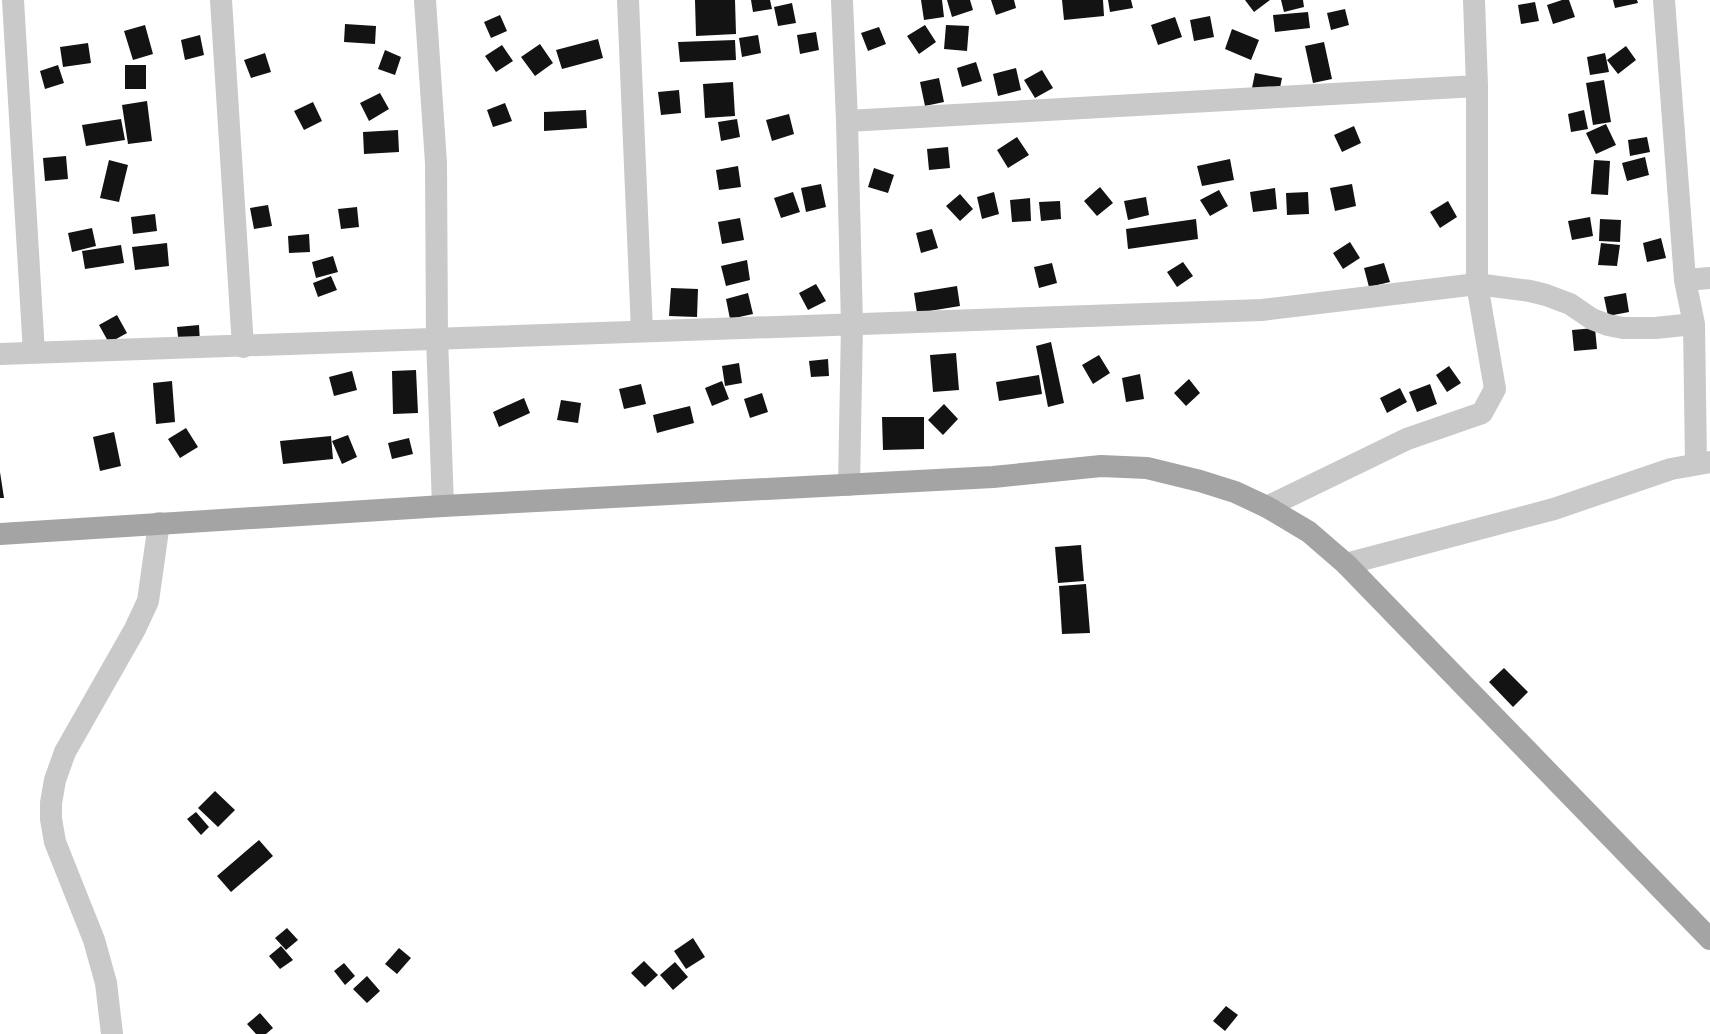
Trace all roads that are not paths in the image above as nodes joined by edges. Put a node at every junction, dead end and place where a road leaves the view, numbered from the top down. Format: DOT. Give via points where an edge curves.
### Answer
graph roads {
  1 [pos="13,0"];
  2 [pos="221,0"];
  3 [pos="425,0"];
  4 [pos="628,0"];
  5 [pos="842,0"];
  6 [pos="1474,0"];
  7 [pos="1664,0"];
  8 [pos="1477,86"];
  9 [pos="847,122"];
  10 [pos="1710,278"];
  11 [pos="1685,280"];
  12 [pos="1477,284"];
  13 [pos="1694,324"];
  14 [pos="852,325"];
  15 [pos="642,331"];
  16 [pos="437,338"];
  17 [pos="243,346"];
  18 [pos="34,353"];
  19 [pos="0,354"];
  20 [pos="1703,463"];
  21 [pos="849,485"];
  22 [pos="443,506"];
  23 [pos="1267,507"];
  24 [pos="159,523"];
  25 [pos="0,534"];
  26 [pos="1346,564"];
  27 [pos="1710,939"];
  28 [pos="112,1034"];
  1 -- 18 [label="street"];
  2 -- 17 [label="street"];
  3 -- 16 [label="street" via="436,163"];
  4 -- 15 [label="street"];
  5 -- 9 [label="street"];
  6 -- 8 [label="street"];
  7 -- 11 [label="street"];
  8 -- 9 [label="street"];
  8 -- 12 [label="street"];
  9 -- 14 [label="street"];
  10 -- 11 [label="street"];
  11 -- 13 [label="street"];
  12 -- 13 [label="street" via="1546,295 1570,304 1592,319 1623,328"];
  12 -- 14 [label="street" via="1262,310"];
  12 -- 23 [label="street" via="1495,389 1482,413 1407,439"];
  13 -- 20 [label="street"];
  14 -- 15 [label="street"];
  14 -- 21 [label="street"];
  15 -- 16 [label="street"];
  16 -- 17 [label="street"];
  16 -- 22 [label="street"];
  17 -- 18 [label="street"];
  18 -- 19 [label="street"];
  20 -- 26 [label="street" via="1671,470 1554,509"];
  21 -- 22 [label="main road"];
  21 -- 23 [label="main road" via="993,477 1100,466 1147,468 1235,492"];
  22 -- 24 [label="main road"];
  23 -- 26 [label="main road" via="1309,532"];
  24 -- 25 [label="main road"];
  24 -- 28 [label="street" via="148,600 135,629 65,752 55,780 51,803 55,842 94,940 106,983"];
  26 -- 27 [label="main road"];
}
